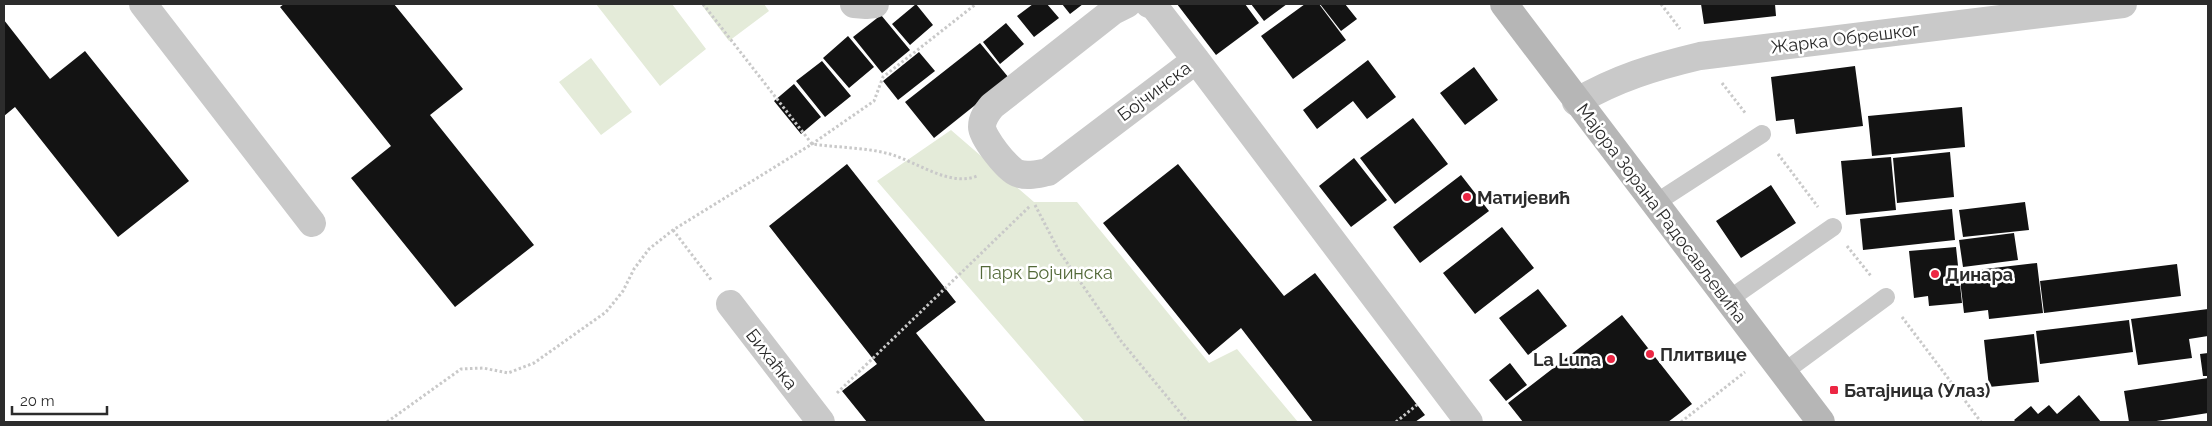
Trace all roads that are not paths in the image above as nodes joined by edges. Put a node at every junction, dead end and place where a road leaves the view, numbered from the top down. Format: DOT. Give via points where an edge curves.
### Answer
graph roads {
  1 [pos="143,4"];
  2 [pos="854,4"];
  3 [pos="875,4"];
  4 [pos="1127,4"];
  5 [pos="1504,4"];
  6 [pos="2122,4"];
  7 [pos="1152,5"];
  8 [pos="1196,60"];
  9 [pos="1576,102"];
  10 [pos="1762,134"];
  11 [pos="1654,204"];
  12 [pos="312,223"];
  13 [pos="1833,227"];
  14 [pos="1886,297"];
  15 [pos="1728,300"];
  16 [pos="730,304"];
  17 [pos="1777,363"];
  18 [pos="813,419"];
  19 [pos="1469,422"];
  20 [pos="1821,422"];
  1 -- 12 [label="street"];
  2 -- 3 [label="street"];
  4 -- 8 [label="street, Бојчинска" via="1113,11 992,106 984,117 982,128 1005,164 1026,175 1048,172"];
  5 -- 9 [label="main road, Мајора Зорана Радосављевића"];
  6 -- 9 [label="street, Жарка Обрешког" via="1700,56 1641,70"];
  7 -- 8 [label="street"];
  8 -- 19 [label="street, Бојчинска"];
  9 -- 11 [label="main road, Мајора Зорана Радосављевића"];
  10 -- 11 [label="lane"];
  11 -- 15 [label="main road, Мајора Зорана Радосављевића"];
  13 -- 15 [label="lane"];
  14 -- 17 [label="lane"];
  15 -- 17 [label="main road, Мајора Зорана Радосављевића"];
  16 -- 18 [label="street, Бихаћка"];
  17 -- 20 [label="main road, Мајора Зорана Радосављевића"];
}
